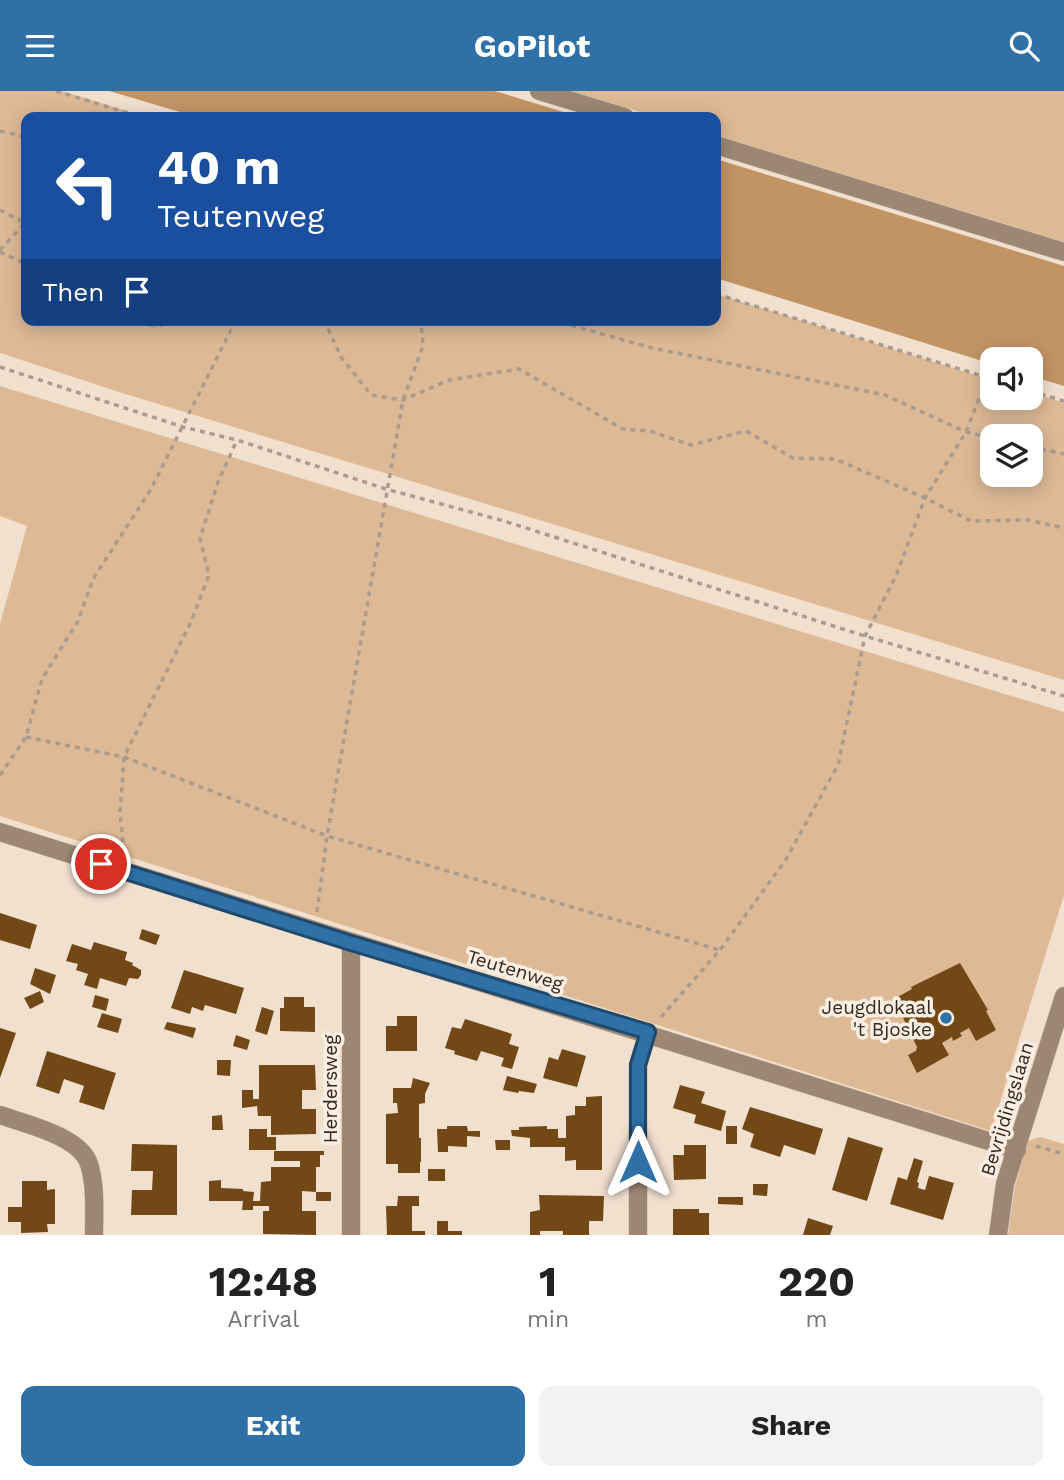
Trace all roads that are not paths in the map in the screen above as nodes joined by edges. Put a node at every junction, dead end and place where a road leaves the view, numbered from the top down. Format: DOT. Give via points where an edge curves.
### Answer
graph roads {
  1 [pos="540,91"];
  2 [pos="609,112"];
  3 [pos="721,147"];
  4 [pos="1064,252"];
  5 [pos="0,832"];
  6 [pos="351,943"];
  7 [pos="1064,996"];
  8 [pos="648,1032"];
  9 [pos="0,1115"];
  10 [pos="1018,1146"];
  11 [pos="94,1235"];
  12 [pos="351,1235"];
  13 [pos="638,1235"];
  14 [pos="998,1235"];
  1 -- 2 [label="street"];
  3 -- 4 [label="street"];
  5 -- 6 [label="street, Teutenweg"];
  6 -- 8 [label="street, Teutenweg"];
  6 -- 12 [label="street, Herdersweg"];
  7 -- 10 [label="street, Bevrijdingslaan"];
  8 -- 10 [label="street, Teutenweg"];
  8 -- 13 [label="street" via="638,1065"];
  9 -- 11 [label="street" via="57,1135 83,1152 91,1175"];
  10 -- 14 [label="street, Bevrijdingslaan" via="1005,1184"];
}
